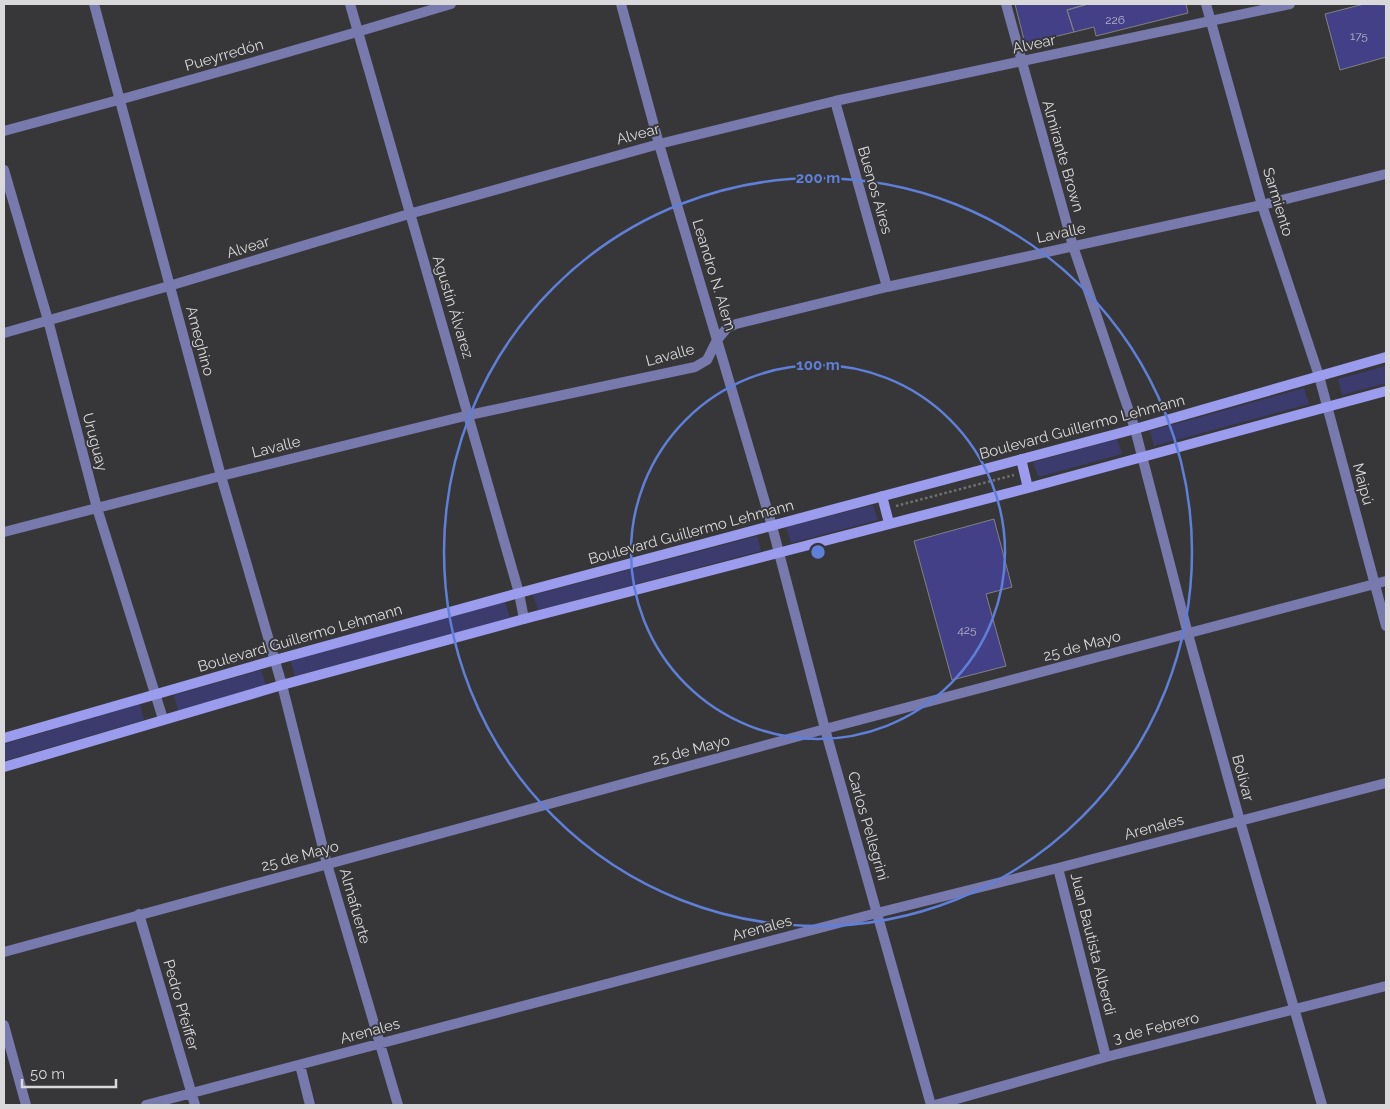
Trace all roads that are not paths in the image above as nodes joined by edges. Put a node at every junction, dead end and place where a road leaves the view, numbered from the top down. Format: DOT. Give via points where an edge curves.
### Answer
graph roads {
  1 [pos="94,4"];
  2 [pos="350,4"];
  3 [pos="451,4"];
  4 [pos="621,4"];
  5 [pos="1006,4"];
  6 [pos="1206,4"];
  7 [pos="1290,4"];
  8 [pos="1211,22"];
  9 [pos="358,32"];
  10 [pos="1022,62"];
  11 [pos="120,100"];
  12 [pos="835,101"];
  13 [pos="4,131"];
  14 [pos="659,144"];
  15 [pos="4,170"];
  16 [pos="1386,174"];
  17 [pos="1262,205"];
  18 [pos="410,214"];
  19 [pos="1073,246"];
  20 [pos="169,286"];
  21 [pos="887,287"];
  22 [pos="48,320"];
  23 [pos="4,333"];
  24 [pos="717,340"];
  25 [pos="1386,357"];
  26 [pos="1319,376"];
  27 [pos="1386,391"];
  28 [pos="1327,407"];
  29 [pos="469,415"];
  30 [pos="1135,429"];
  31 [pos="1143,457"];
  32 [pos="1021,459"];
  33 [pos="221,476"];
  34 [pos="1028,488"];
  35 [pos="882,496"];
  36 [pos="97,508"];
  37 [pos="889,524"];
  38 [pos="772,526"];
  39 [pos="4,532"];
  40 [pos="780,554"];
  41 [pos="1386,581"];
  42 [pos="1374,585"];
  43 [pos="519,593"];
  44 [pos="524,619"];
  45 [pos="1386,626"];
  46 [pos="1188,634"];
  47 [pos="275,660"];
  48 [pos="282,685"];
  49 [pos="154,695"];
  50 [pos="163,720"];
  51 [pos="825,729"];
  52 [pos="4,738"];
  53 [pos="4,768"];
  54 [pos="1386,783"];
  55 [pos="1240,821"];
  56 [pos="327,864"];
  57 [pos="1058,868"];
  58 [pos="877,913"];
  59 [pos="139,914"];
  60 [pos="4,952"];
  61 [pos="1386,986"];
  62 [pos="1294,1009"];
  63 [pos="4,1025"];
  64 [pos="380,1044"];
  65 [pos="1106,1056"];
  66 [pos="300,1065"];
  67 [pos="191,1093"];
  68 [pos="26,1105"];
  69 [pos="146,1105"];
  70 [pos="194,1105"];
  71 [pos="310,1105"];
  72 [pos="398,1105"];
  73 [pos="932,1105"];
  74 [pos="935,1105"];
  75 [pos="1322,1105"];
  1 -- 11 [label="street, Ameghino"];
  2 -- 9 [label="street, Agustín Álvarez"];
  3 -- 9 [label="street, Pueyrredón"];
  4 -- 14 [label="street, Leandro N. Alem"];
  5 -- 10 [label="street, Almirante Brown"];
  6 -- 8 [label="street, Sarmiento"];
  7 -- 8 [label="street, Alvear"];
  8 -- 10 [label="street, Alvear"];
  8 -- 17 [label="street, Sarmiento"];
  9 -- 11 [label="street, Pueyrredón"];
  9 -- 18 [label="street, Agustín Álvarez"];
  10 -- 12 [label="street, Alvear"];
  10 -- 19 [label="street, Almirante Brown"];
  11 -- 13 [label="street, Pueyrredón"];
  11 -- 20 [label="street, Ameghino"];
  12 -- 14 [label="street, Alvear"];
  12 -- 21 [label="street, Buenos Aires"];
  14 -- 18 [label="street, Alvear"];
  14 -- 24 [label="street, Leandro N. Alem"];
  15 -- 22 [label="street, Uruguay"];
  16 -- 17 [label="street, Lavalle"];
  17 -- 19 [label="street, Lavalle"];
  17 -- 26 [label="street, Sarmiento"];
  18 -- 20 [label="street, Alvear"];
  18 -- 29 [label="street, Agustín Álvarez"];
  19 -- 21 [label="street, Lavalle"];
  19 -- 30 [label="street, Almirante Brown"];
  20 -- 22 [label="street, Alvear"];
  20 -- 33 [label="street, Ameghino"];
  21 -- 24 [label="street, Lavalle" via="736,324 726,328"];
  22 -- 23 [label="street, Alvear"];
  22 -- 36 [label="street, Uruguay"];
  24 -- 29 [label="street, Lavalle" via="707,360 695,367"];
  24 -- 38 [label="street, Leandro N. Alem"];
  25 -- 26 [label="main road, Boulevard Guillermo Lehmann"];
  26 -- 28 [label="street, Sarmiento"];
  26 -- 30 [label="main road, Boulevard Guillermo Lehmann"];
  27 -- 28 [label="main road"];
  28 -- 31 [label="main road"];
  28 -- 42 [label="street, Maipú"];
  29 -- 33 [label="street, Lavalle"];
  29 -- 43 [label="street, Agustín Álvarez"];
  30 -- 31 [label="street, Almirante Brown"];
  30 -- 32 [label="main road, Boulevard Guillermo Lehmann"];
  31 -- 34 [label="main road"];
  31 -- 46 [label="street, Bolívar"];
  32 -- 34 [label="main road"];
  32 -- 35 [label="main road, Boulevard Guillermo Lehmann"];
  33 -- 36 [label="street, Lavalle"];
  33 -- 47 [label="street, Ameghino"];
  34 -- 37 [label="main road"];
  35 -- 37 [label="main road"];
  35 -- 38 [label="main road, Boulevard Guillermo Lehmann"];
  36 -- 39 [label="street, Lavalle"];
  36 -- 49 [label="street, Uruguay"];
  37 -- 40 [label="main road"];
  38 -- 40 [label="street, Leandro N. Alem"];
  38 -- 43 [label="main road, Boulevard Guillermo Lehmann"];
  40 -- 44 [label="main road"];
  40 -- 51 [label="street, Carlos Pellegrini"];
  41 -- 42 [label="street, 25 de Mayo"];
  42 -- 45 [label="street, Maipú"];
  42 -- 46 [label="street, 25 de Mayo"];
  43 -- 44 [label="street, Agustín Álvarez"];
  43 -- 47 [label="main road, Boulevard Guillermo Lehmann"];
  44 -- 48 [label="main road"];
  46 -- 51 [label="street, 25 de Mayo"];
  46 -- 55 [label="street, Bolívar"];
  47 -- 48 [label="street, Ameghino"];
  47 -- 49 [label="main road, Boulevard Guillermo Lehmann"];
  48 -- 50 [label="main road"];
  48 -- 56 [label="street, Almafuerte"];
  49 -- 50 [label="street, Uruguay"];
  49 -- 52 [label="main road, Boulevard Guillermo Lehmann"];
  50 -- 53 [label="main road"];
  51 -- 56 [label="street, 25 de Mayo"];
  51 -- 58 [label="street, Carlos Pellegrini"];
  54 -- 55 [label="street, Arenales"];
  55 -- 57 [label="street, Arenales"];
  55 -- 62 [label="street, Bolívar"];
  56 -- 59 [label="street, 25 de Mayo"];
  56 -- 64 [label="street, Almafuerte"];
  57 -- 58 [label="street, Arenales"];
  57 -- 65 [label="street, Juan Bautista Alberdi"];
  58 -- 64 [label="street, Arenales"];
  58 -- 73 [label="street, Carlos Pellegrini"];
  59 -- 60 [label="street, 25 de Mayo"];
  59 -- 67 [label="street, Pedro Pfeiffer"];
  61 -- 62 [label="street, 3 de Febrero"];
  62 -- 65 [label="street, 3 de Febrero"];
  62 -- 75 [label="street, Bolívar"];
  63 -- 68 [label="street"];
  64 -- 66 [label="street, Arenales"];
  64 -- 72 [label="street, Almafuerte"];
  65 -- 74 [label="street, 3 de Febrero"];
  66 -- 67 [label="street, Arenales"];
  66 -- 71 [label="street"];
  67 -- 69 [label="street, Arenales"];
  67 -- 70 [label="street, Pedro Pfeiffer"];
}
